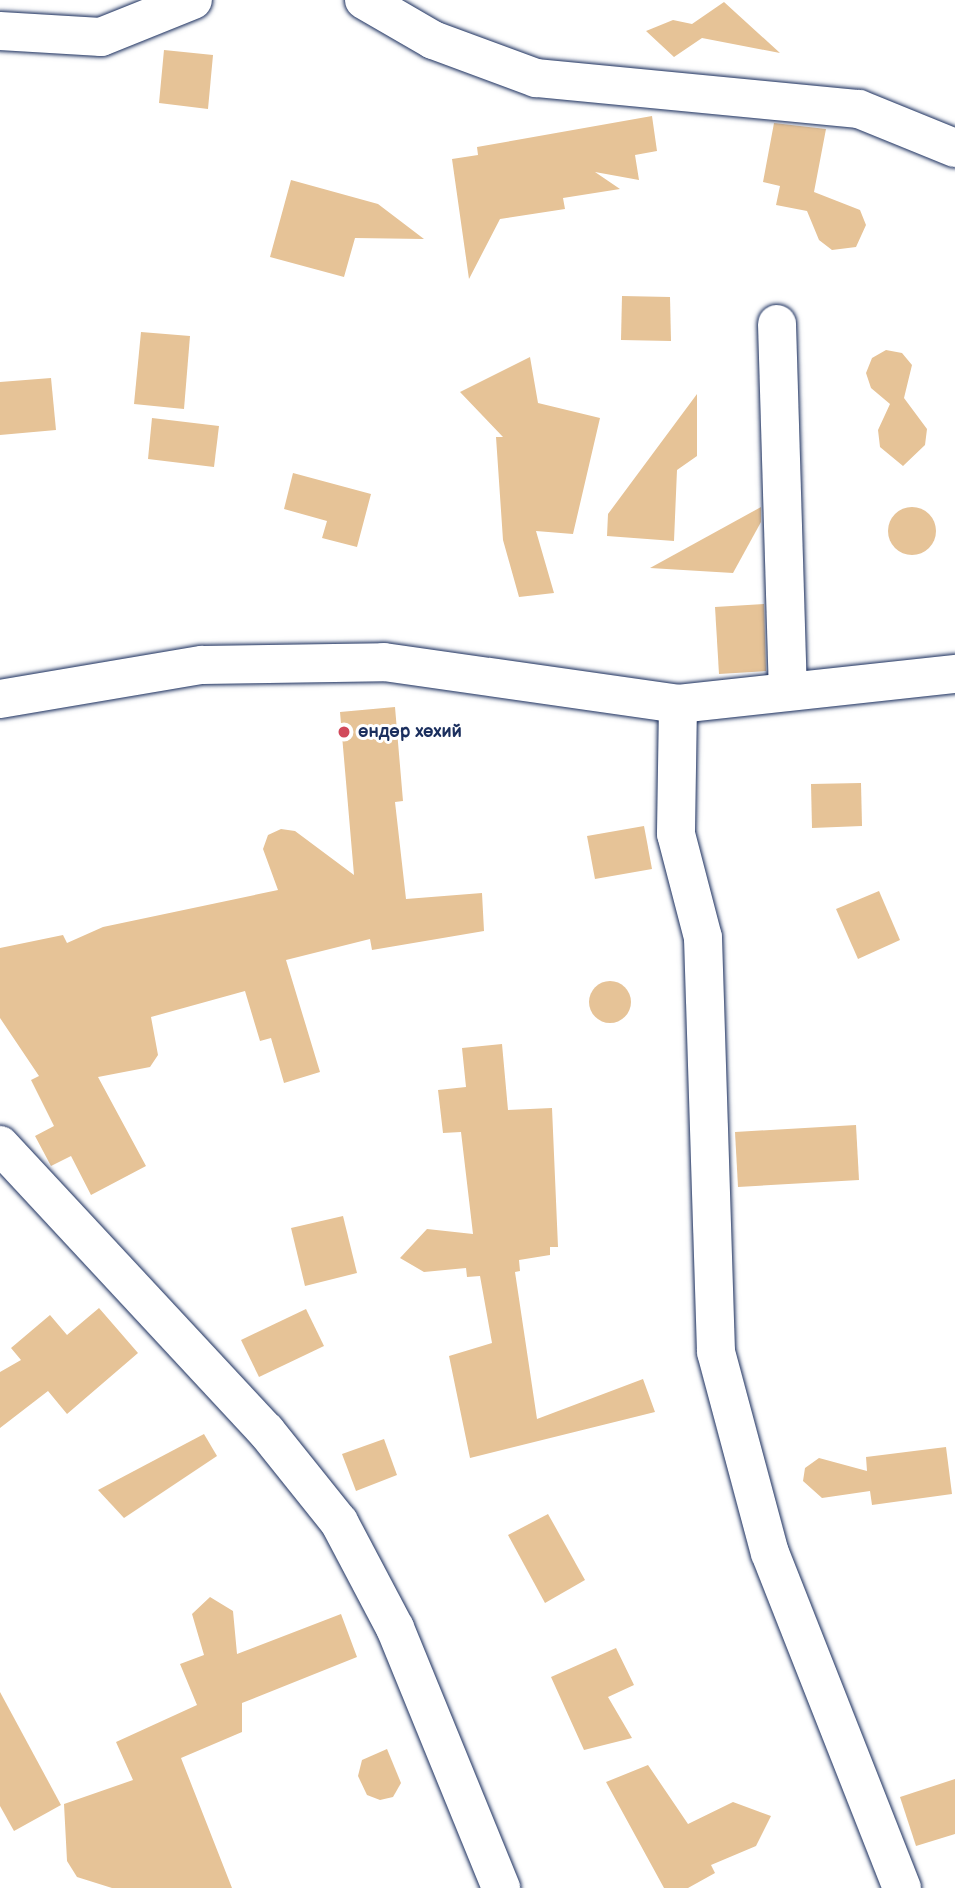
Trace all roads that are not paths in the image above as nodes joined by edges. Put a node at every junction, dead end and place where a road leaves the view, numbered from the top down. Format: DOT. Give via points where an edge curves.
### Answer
graph roads {
  1 [pos="193,0"];
  2 [pos="364,0"];
  3 [pos="0,31"];
  4 [pos="955,148"];
  5 [pos="777,324"];
  6 [pos="955,674"];
  7 [pos="788,691"];
  8 [pos="0,699"];
  9 [pos="678,704"];
  10 [pos="0,1145"];
  11 [pos="501,1888"];
  12 [pos="902,1888"];
  1 -- 3 [label="street" via="101,37"];
  2 -- 4 [label="street" via="433,40 536,78 859,109"];
  5 -- 7 [label="street"];
  6 -- 7 [label="street"];
  7 -- 9 [label="street"];
  8 -- 9 [label="street" via="202,665 384,662"];
  9 -- 12 [label="street" via="676,834 703,938 716,1352 770,1553"];
  10 -- 11 [label="street" via="266,1431 339,1522 395,1628"];
}
